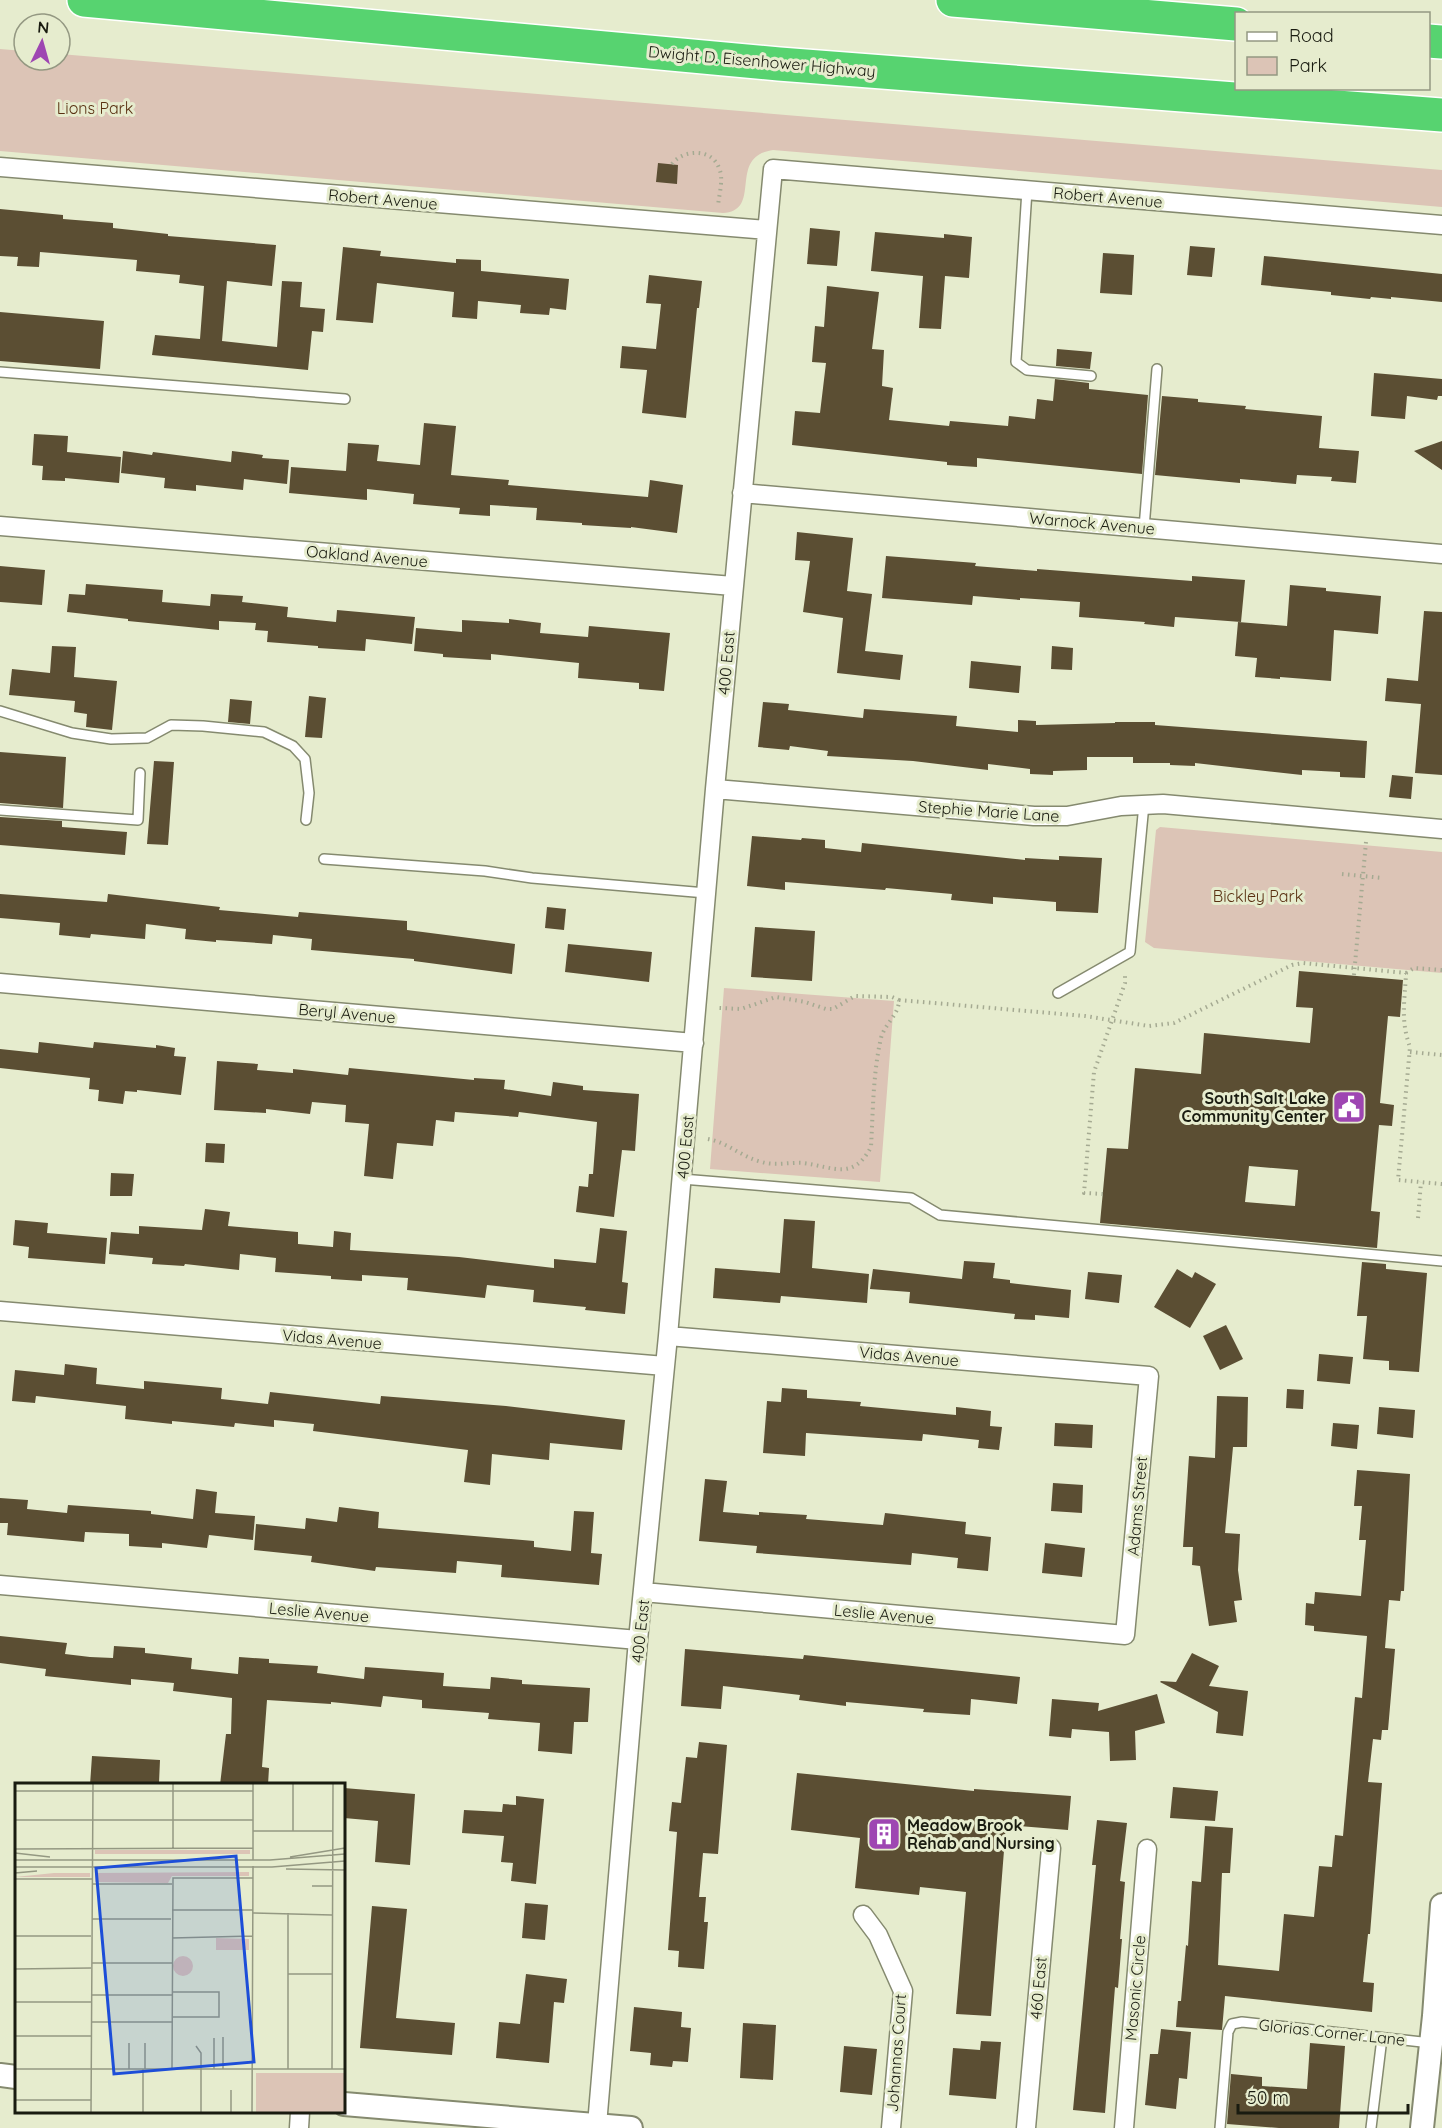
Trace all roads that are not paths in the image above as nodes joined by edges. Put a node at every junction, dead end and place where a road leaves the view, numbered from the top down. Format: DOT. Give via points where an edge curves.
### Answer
graph roads {
  1 [pos="84,0"];
  2 [pos="953,0"];
  3 [pos="1235,24"];
  4 [pos="1442,115"];
  5 [pos="0,167"];
  6 [pos="773,168"];
  7 [pos="1027,190"];
  8 [pos="1442,225"];
  9 [pos="767,230"];
  10 [pos="1157,369"];
  11 [pos="0,372"];
  12 [pos="1091,376"];
  13 [pos="345,399"];
  14 [pos="742,493"];
  15 [pos="0,526"];
  16 [pos="1144,528"];
  17 [pos="1442,554"];
  18 [pos="733,586"];
  19 [pos="0,711"];
  20 [pos="140,773"];
  21 [pos="715,789"];
  22 [pos="1144,804"];
  23 [pos="0,810"];
  24 [pos="306,820"];
  25 [pos="1442,830"];
  26 [pos="324,859"];
  27 [pos="706,893"];
  28 [pos="0,983"];
  29 [pos="1058,993"];
  30 [pos="694,1043"];
  31 [pos="682,1179"];
  32 [pos="1442,1260"];
  33 [pos="0,1311"];
  34 [pos="668,1336"];
  35 [pos="665,1366"];
  36 [pos="1149,1376"];
  37 [pos="0,1585"];
  38 [pos="644,1592"];
  39 [pos="1125,1635"];
  40 [pos="638,1640"];
  41 [pos="1051,1848"];
  42 [pos="1147,1849"];
  43 [pos="1442,1905"];
  44 [pos="863,1915"];
  45 [pos="1438,2016"];
  46 [pos="1382,2038"];
  47 [pos="1431,2043"];
  48 [pos="0,2075"];
  49 [pos="15,2077"];
  50 [pos="345,2104"];
  51 [pos="300,2113"];
  52 [pos="567,2125"];
  53 [pos="597,2125"];
  54 [pos="299,2128"];
  55 [pos="631,2128"];
  56 [pos="891,2128"];
  57 [pos="1026,2128"];
  58 [pos="1124,2128"];
  59 [pos="1220,2128"];
  60 [pos="1371,2128"];
  61 [pos="1422,2128"];
  1 -- 4 [label="highway, Dwight D. Eisenhower Highway" via="779,64"];
  2 -- 3 [label="highway"];
  5 -- 9 [label="street, Robert Avenue"];
  6 -- 7 [label="street, Robert Avenue"];
  6 -- 9 [label="street, 400 East"];
  7 -- 8 [label="street, Robert Avenue"];
  7 -- 12 [label="lane" via="1016,362 1027,370"];
  9 -- 14 [label="street, 400 East"];
  10 -- 16 [label="lane"];
  11 -- 13 [label="lane"];
  14 -- 16 [label="street, Warnock Avenue"];
  14 -- 18 [label="street, 400 East"];
  15 -- 18 [label="street, Oakland Avenue"];
  16 -- 17 [label="street, Warnock Avenue"];
  18 -- 21 [label="street, 400 East"];
  19 -- 24 [label="lane" via="72,733 111,739 147,738 171,725 264,732 293,746 305,759 309,793"];
  20 -- 23 [label="lane" via="138,820"];
  21 -- 22 [label="street, Stephie Marie Lane" via="1034,816 1067,816"];
  21 -- 27 [label="street, 400 East"];
  22 -- 25 [label="street, Stephie Marie Lane"];
  22 -- 29 [label="lane" via="1130,952"];
  26 -- 27 [label="lane"];
  27 -- 30 [label="street, 400 East"];
  28 -- 30 [label="street, Beryl Avenue"];
  30 -- 31 [label="street, 400 East"];
  31 -- 32 [label="lane" via="911,1197 940,1215"];
  31 -- 34 [label="street, 400 East"];
  33 -- 35 [label="street, Vidas Avenue"];
  34 -- 35 [label="street, 400 East"];
  34 -- 36 [label="street, Vidas Avenue"];
  35 -- 38 [label="street, 400 East"];
  36 -- 39 [label="street, Adams Street"];
  37 -- 40 [label="street, Leslie Avenue"];
  38 -- 39 [label="street, Leslie Avenue"];
  38 -- 40 [label="street, 400 East"];
  40 -- 53 [label="street, 400 East"];
  41 -- 57 [label="street, 460 East"];
  42 -- 58 [label="street, Masonic Circle"];
  43 -- 45 [label="street"];
  44 -- 56 [label="street, Johannas Court" via="878,1935 903,1991"];
  45 -- 47 [label="street"];
  46 -- 47 [label="lane, Glorias Corner Lane"];
  46 -- 59 [label="lane, Glorias Corner Lane" via="1233,2024 1228,2032"];
  46 -- 60 [label="lane"];
  47 -- 61 [label="street"];
  48 -- 49 [label="street"];
  50 -- 52 [label="street"];
  51 -- 54 [label="street"];
  52 -- 53 [label="street"];
  53 -- 55 [label="street"];
}
